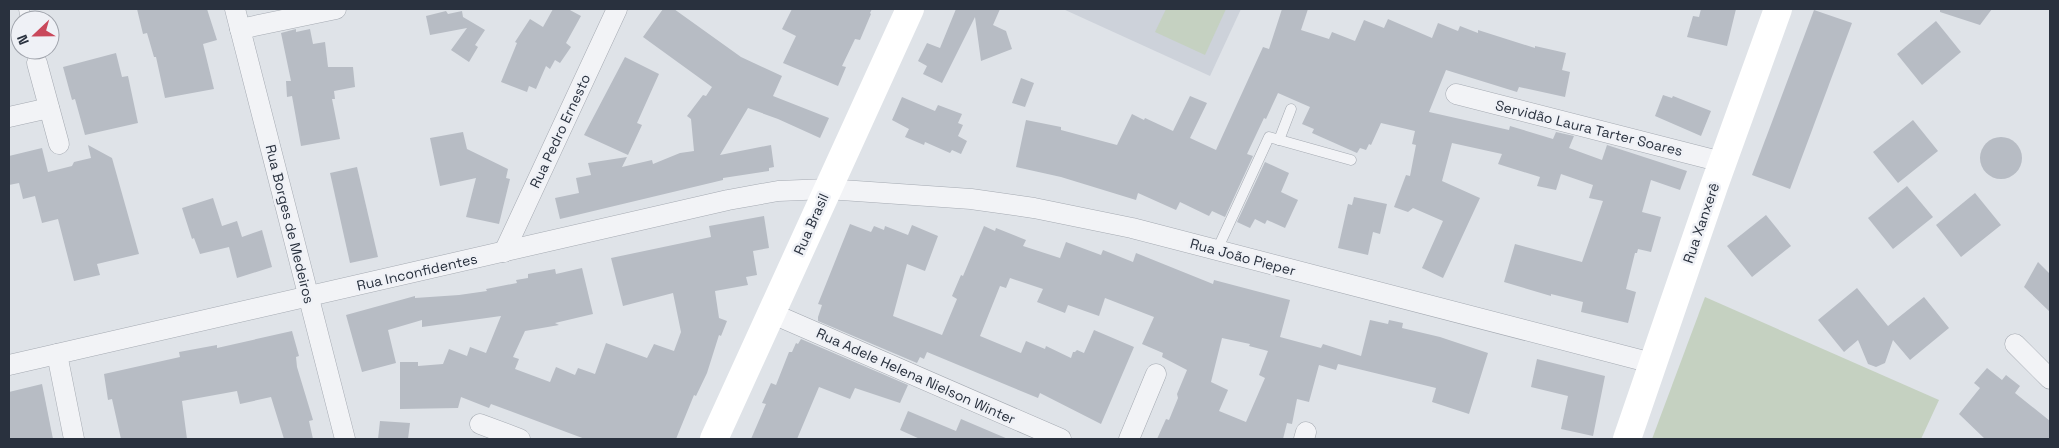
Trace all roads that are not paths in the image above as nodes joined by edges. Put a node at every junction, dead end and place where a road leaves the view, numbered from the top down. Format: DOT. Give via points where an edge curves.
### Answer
graph roads {
  1 [pos="235,9"];
  2 [pos="336,9"];
  3 [pos="616,9"];
  4 [pos="910,9"];
  5 [pos="1778,9"];
  6 [pos="240,29"];
  7 [pos="36,60"];
  8 [pos="1456,94"];
  9 [pos="49,108"];
  10 [pos="1291,109"];
  11 [pos="9,117"];
  12 [pos="1279,140"];
  13 [pos="59,144"];
  14 [pos="1351,160"];
  15 [pos="1722,162"];
  16 [pos="827,189"];
  17 [pos="1217,250"];
  18 [pos="504,252"];
  19 [pos="308,296"];
  20 [pos="771,313"];
  21 [pos="2015,344"];
  22 [pos="57,354"];
  23 [pos="1652,363"];
  24 [pos="9,365"];
  25 [pos="1156,374"];
  26 [pos="2050,379"];
  27 [pos="480,424"];
  28 [pos="74,439"];
  29 [pos="345,439"];
  30 [pos="520,439"];
  31 [pos="714,439"];
  32 [pos="1060,439"];
  33 [pos="1129,439"];
  34 [pos="1627,439"];
  1 -- 6 [label="street, Rua Borges de Medeiros"];
  2 -- 6 [label="street"];
  3 -- 18 [label="street, Rua Pedro Ernesto"];
  4 -- 16 [label="street, Rua Brasil"];
  5 -- 15 [label="street, Rua Xanxerê"];
  6 -- 19 [label="street, Rua Borges de Medeiros"];
  7 -- 9 [label="street"];
  8 -- 15 [label="street, Servidão Laura Tarter Soares"];
  9 -- 11 [label="street"];
  9 -- 13 [label="street"];
  10 -- 12 [label="lane"];
  12 -- 14 [label="lane"];
  12 -- 17 [label="lane" via="1268,137"];
  15 -- 23 [label="street, Rua Xanxerê"];
  16 -- 17 [label="street, Rua João Pieper" via="971,199 1034,208"];
  16 -- 18 [label="street, Rua Inconfidentes" via="728,200"];
  16 -- 20 [label="street, Rua Brasil"];
  17 -- 23 [label="street, Rua João Pieper"];
  18 -- 19 [label="street, Rua Inconfidentes"];
  19 -- 22 [label="street, Rua Inconfidentes"];
  19 -- 29 [label="street, Rua Borges de Medeiros"];
  20 -- 31 [label="street, Rua Brasil"];
  20 -- 32 [label="street, Rua Adele Helena Nielson Winter"];
  21 -- 26 [label="street"];
  22 -- 24 [label="street, Rua Inconfidentes"];
  22 -- 28 [label="street"];
  23 -- 34 [label="street, Rua Xanxerê"];
  25 -- 33 [label="street"];
  27 -- 30 [label="street"];
}
